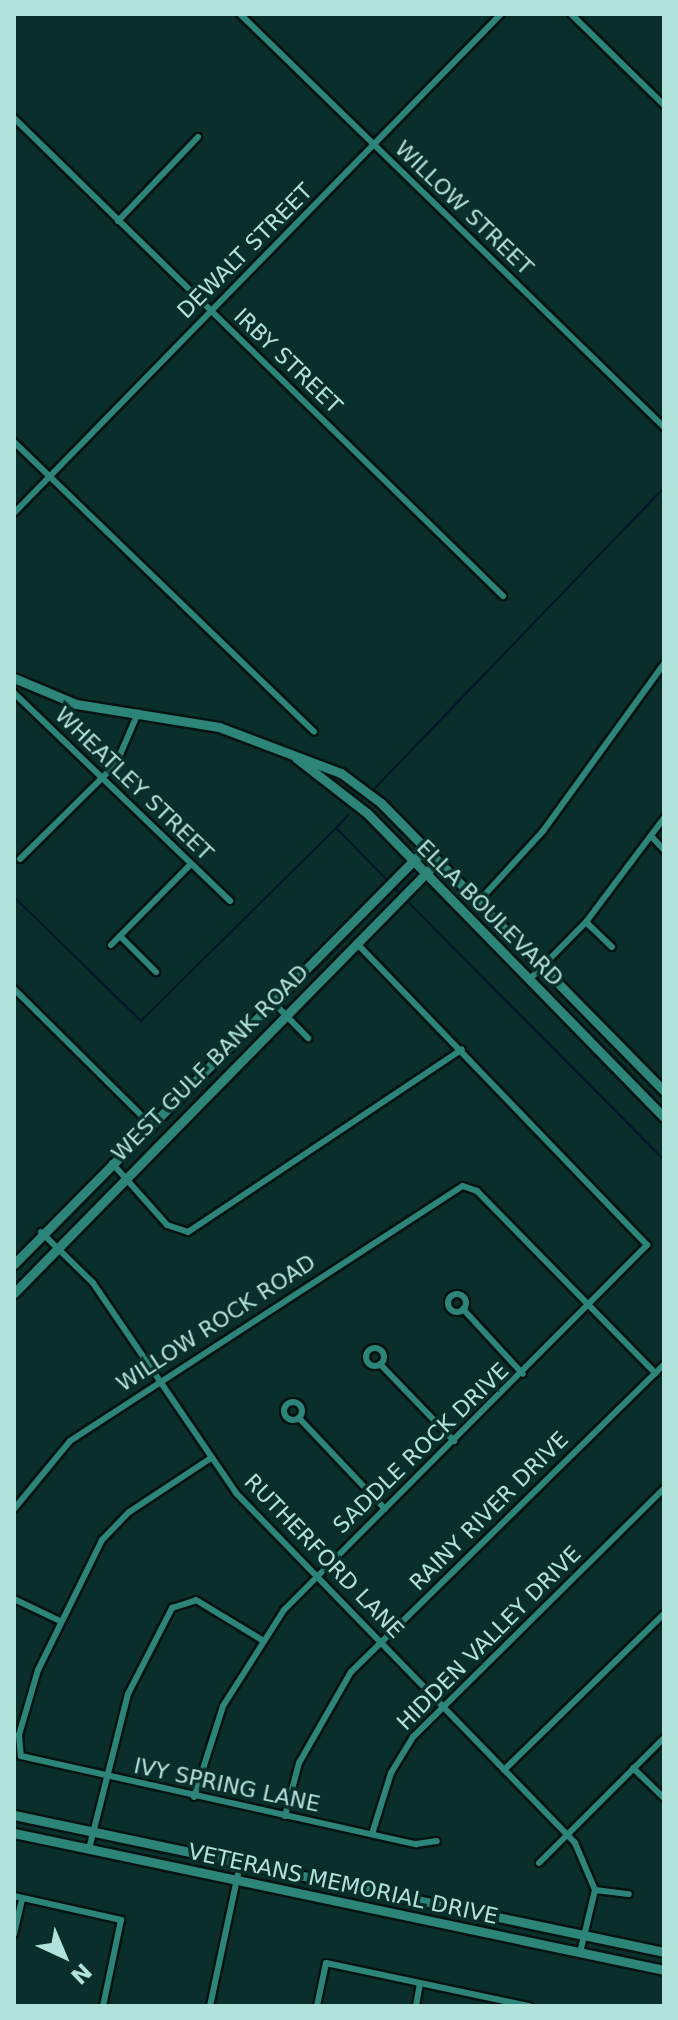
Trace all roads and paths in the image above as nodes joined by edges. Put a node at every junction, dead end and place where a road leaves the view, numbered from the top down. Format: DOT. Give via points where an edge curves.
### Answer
graph roads {
  1 [pos="240,14"];
  2 [pos="501,14"];
  3 [pos="571,14"];
  4 [pos="664,105"];
  5 [pos="14,118"];
  6 [pos="198,137"];
  7 [pos="373,146"];
  8 [pos="118,221"];
  9 [pos="211,311"];
  10 [pos="664,427"];
  11 [pos="14,442"];
  12 [pos="49,477"];
  13 [pos="14,513"];
  14 [pos="503,596"];
  15 [pos="664,664"];
  16 [pos="18,680"];
  17 [pos="14,693"];
  18 [pos="138,713"];
  19 [pos="314,732"];
  20 [pos="280,747"];
  21 [pos="101,779"];
  22 [pos="664,818"];
  23 [pos="652,837"];
  24 [pos="425,849"];
  25 [pos="664,850"];
  26 [pos="20,859"];
  27 [pos="411,861"];
  28 [pos="437,862"];
  29 [pos="191,864"];
  30 [pos="424,874"];
  31 [pos="230,901"];
  32 [pos="478,902"];
  33 [pos="586,922"];
  34 [pos="120,936"];
  35 [pos="356,943"];
  36 [pos="111,945"];
  37 [pos="612,947"];
  38 [pos="542,967"];
  39 [pos="156,972"];
  40 [pos="530,979"];
  41 [pos="14,989"];
  42 [pos="21,996"];
  43 [pos="272,1001"];
  44 [pos="14,1003"];
  45 [pos="285,1014"];
  46 [pos="308,1038"];
  47 [pos="462,1049"];
  48 [pos="664,1091"];
  49 [pos="664,1117"];
  50 [pos="149,1123"];
  51 [pos="111,1162"];
  52 [pos="124,1174"];
  53 [pos="41,1232"];
  54 [pos="55,1245"];
  55 [pos="14,1264"];
  56 [pos="14,1293"];
  57 [pos="590,1307"];
  58 [pos="463,1309"];
  59 [pos="380,1364"];
  60 [pos="664,1364"];
  61 [pos="655,1373"];
  62 [pos="523,1374"];
  63 [pos="159,1383"];
  64 [pos="299,1418"];
  65 [pos="454,1441"];
  66 [pos="211,1458"];
  67 [pos="664,1489"];
  68 [pos="14,1509"];
  69 [pos="385,1509"];
  70 [pos="317,1576"];
  71 [pos="14,1599"];
  72 [pos="664,1614"];
  73 [pos="58,1620"];
  74 [pos="262,1640"];
  75 [pos="382,1642"];
  76 [pos="444,1706"];
  77 [pos="664,1738"];
  78 [pos="633,1768"];
  79 [pos="504,1770"];
  80 [pos="105,1778"];
  81 [pos="194,1797"];
  82 [pos="664,1798"];
  83 [pos="14,1815"];
  84 [pos="285,1816"];
  85 [pos="93,1832"];
  86 [pos="14,1833"];
  87 [pos="372,1834"];
  88 [pos="566,1834"];
  89 [pos="437,1841"];
  90 [pos="89,1849"];
  91 [pos="539,1863"];
  92 [pos="240,1865"];
  93 [pos="237,1881"];
  94 [pos="595,1890"];
  95 [pos="629,1894"];
  96 [pos="18,1897"];
  97 [pos="414,1899"];
  98 [pos="411,1917"];
  99 [pos="14,1934"];
  100 [pos="584,1934"];
  101 [pos="664,1952"];
  102 [pos="580,1953"];
  103 [pos="664,1970"];
  104 [pos="420,1983"];
  105 [pos="513,2004"];
  106 [pos="103,2006"];
  107 [pos="210,2006"];
  108 [pos="317,2006"];
  109 [pos="416,2006"];
  110 [pos="529,2006"];
  1 -- 7 [label="street, WILLOW STREET"];
  2 -- 7 [label="street, DEWALT STREET"];
  3 -- 4 [label="street"];
  5 -- 8 [label="street, IRBY STREET"];
  6 -- 8 [label="street"];
  7 -- 9 [label="street, DEWALT STREET"];
  7 -- 10 [label="street, WILLOW STREET"];
  8 -- 9 [label="street, IRBY STREET"];
  9 -- 12 [label="street, DEWALT STREET"];
  9 -- 14 [label="street, IRBY STREET"];
  11 -- 12 [label="street"];
  12 -- 13 [label="street, DEWALT STREET"];
  12 -- 19 [label="street"];
  15 -- 32 [label="street" via="543,831"];
  16 -- 18 [label="main road, ELLA BOULEVARD" via="76,704"];
  17 -- 21 [label="street, WHEATLEY STREET"];
  18 -- 20 [label="main road, ELLA BOULEVARD"];
  18 -- 21 [label="street" via="127,746"];
  20 -- 24 [label="main road, ELLA BOULEVARD" via="341,773"];
  20 -- 27 [label="main road, ELLA BOULEVARD" via="367,813"];
  21 -- 26 [label="street"];
  21 -- 29 [label="street, WHEATLEY STREET"];
  22 -- 23 [label="street"];
  23 -- 25 [label="street"];
  23 -- 33 [label="street"];
  24 -- 27 [label="main road, WEST GULF BANK ROAD"];
  24 -- 28 [label="main road, ELLA BOULEVARD"];
  27 -- 30 [label="main road, ELLA BOULEVARD"];
  27 -- 43 [label="main road, WEST GULF BANK ROAD"];
  28 -- 30 [label="main road, WEST GULF BANK ROAD"];
  28 -- 32 [label="main road, ELLA BOULEVARD"];
  29 -- 31 [label="street, WHEATLEY STREET"];
  29 -- 34 [label="street"];
  30 -- 35 [label="main road, WEST GULF BANK ROAD"];
  30 -- 40 [label="main road, ELLA BOULEVARD"];
  32 -- 38 [label="main road, ELLA BOULEVARD"];
  33 -- 37 [label="street"];
  33 -- 38 [label="street"];
  34 -- 36 [label="street"];
  34 -- 39 [label="street"];
  35 -- 45 [label="main road, WEST GULF BANK ROAD"];
  35 -- 47 [label="street"];
  38 -- 40 [label="street"];
  38 -- 48 [label="main road, ELLA BOULEVARD"];
  40 -- 49 [label="main road, ELLA BOULEVARD"];
  41 -- 42 [label="street"];
  42 -- 44 [label="street"];
  42 -- 50 [label="street"];
  43 -- 45 [label="street"];
  43 -- 50 [label="main road, WEST GULF BANK ROAD"];
  45 -- 46 [label="street"];
  45 -- 52 [label="main road, WEST GULF BANK ROAD"];
  47 -- 52 [label="street" via="188,1232 173,1230"];
  47 -- 57 [label="street, SADDLE ROCK DRIVE" via="637,1228 645,1252"];
  50 -- 51 [label="main road, WEST GULF BANK ROAD"];
  51 -- 52 [label="street"];
  51 -- 53 [label="main road, WEST GULF BANK ROAD"];
  52 -- 54 [label="main road, WEST GULF BANK ROAD"];
  53 -- 54 [label="street, RUTHERFORD LANE"];
  53 -- 55 [label="main road, WEST GULF BANK ROAD"];
  54 -- 56 [label="main road, WEST GULF BANK ROAD"];
  54 -- 63 [label="street, RUTHERFORD LANE" via="93,1283"];
  57 -- 61 [label="street"];
  57 -- 62 [label="street, SADDLE ROCK DRIVE"];
  57 -- 63 [label="street, WILLOW ROCK ROAD" via="477,1191 456,1188"];
  58 -- 62 [label="street"];
  59 -- 65 [label="street"];
  60 -- 61 [label="street, RAINY RIVER DRIVE"];
  61 -- 75 [label="street, RAINY RIVER DRIVE"];
  62 -- 65 [label="street, SADDLE ROCK DRIVE"];
  63 -- 66 [label="street, RUTHERFORD LANE"];
  63 -- 68 [label="street, WILLOW ROCK ROAD" via="53,1455"];
  64 -- 69 [label="street"];
  65 -- 69 [label="street, SADDLE ROCK DRIVE"];
  66 -- 70 [label="street, RUTHERFORD LANE"];
  66 -- 73 [label="street" via="112,1528"];
  67 -- 76 [label="street, HIDDEN VALLEY DRIVE"];
  69 -- 70 [label="street, SADDLE ROCK DRIVE"];
  70 -- 74 [label="street, SADDLE ROCK DRIVE"];
  70 -- 75 [label="street, RUTHERFORD LANE"];
  71 -- 73 [label="street"];
  72 -- 79 [label="street"];
  73 -- 80 [label="street, IVY SPRING LANE" via="18,1746 29,1763"];
  74 -- 80 [label="street" via="196,1600 179,1600 138,1670"];
  74 -- 81 [label="street, SADDLE ROCK DRIVE" via="223,1706"];
  75 -- 76 [label="street, RUTHERFORD LANE"];
  75 -- 84 [label="street, RAINY RIVER DRIVE" via="322,1713"];
  76 -- 79 [label="street, RUTHERFORD LANE"];
  76 -- 87 [label="street, HIDDEN VALLEY DRIVE" via="391,1773"];
  77 -- 78 [label="street"];
  78 -- 82 [label="street"];
  78 -- 88 [label="street"];
  79 -- 88 [label="street, RUTHERFORD LANE"];
  80 -- 81 [label="street, IVY SPRING LANE"];
  80 -- 85 [label="street"];
  81 -- 84 [label="street, IVY SPRING LANE"];
  83 -- 85 [label="main road, VETERANS MEMORIAL DRIVE"];
  84 -- 87 [label="street, IVY SPRING LANE"];
  85 -- 90 [label="street"];
  85 -- 92 [label="main road, VETERANS MEMORIAL DRIVE"];
  86 -- 90 [label="main road, VETERANS MEMORIAL DRIVE"];
  87 -- 89 [label="street, IVY SPRING LANE"];
  88 -- 91 [label="street"];
  88 -- 94 [label="street, RUTHERFORD LANE"];
  90 -- 93 [label="main road, VETERANS MEMORIAL DRIVE"];
  92 -- 93 [label="street"];
  92 -- 97 [label="main road, VETERANS MEMORIAL DRIVE"];
  93 -- 98 [label="main road, VETERANS MEMORIAL DRIVE"];
  93 -- 107 [label="street"];
  94 -- 95 [label="street"];
  94 -- 100 [label="street"];
  96 -- 99 [label="street"];
  96 -- 106 [label="street" via="121,1920"];
  97 -- 98 [label="main road"];
  97 -- 100 [label="main road, VETERANS MEMORIAL DRIVE"];
  98 -- 102 [label="main road, VETERANS MEMORIAL DRIVE"];
  100 -- 101 [label="main road, VETERANS MEMORIAL DRIVE"];
  100 -- 102 [label="street"];
  102 -- 103 [label="main road, VETERANS MEMORIAL DRIVE"];
  104 -- 105 [label="street"];
  104 -- 108 [label="street" via="326,1963"];
  104 -- 109 [label="street"];
  105 -- 110 [label="street"];
}
